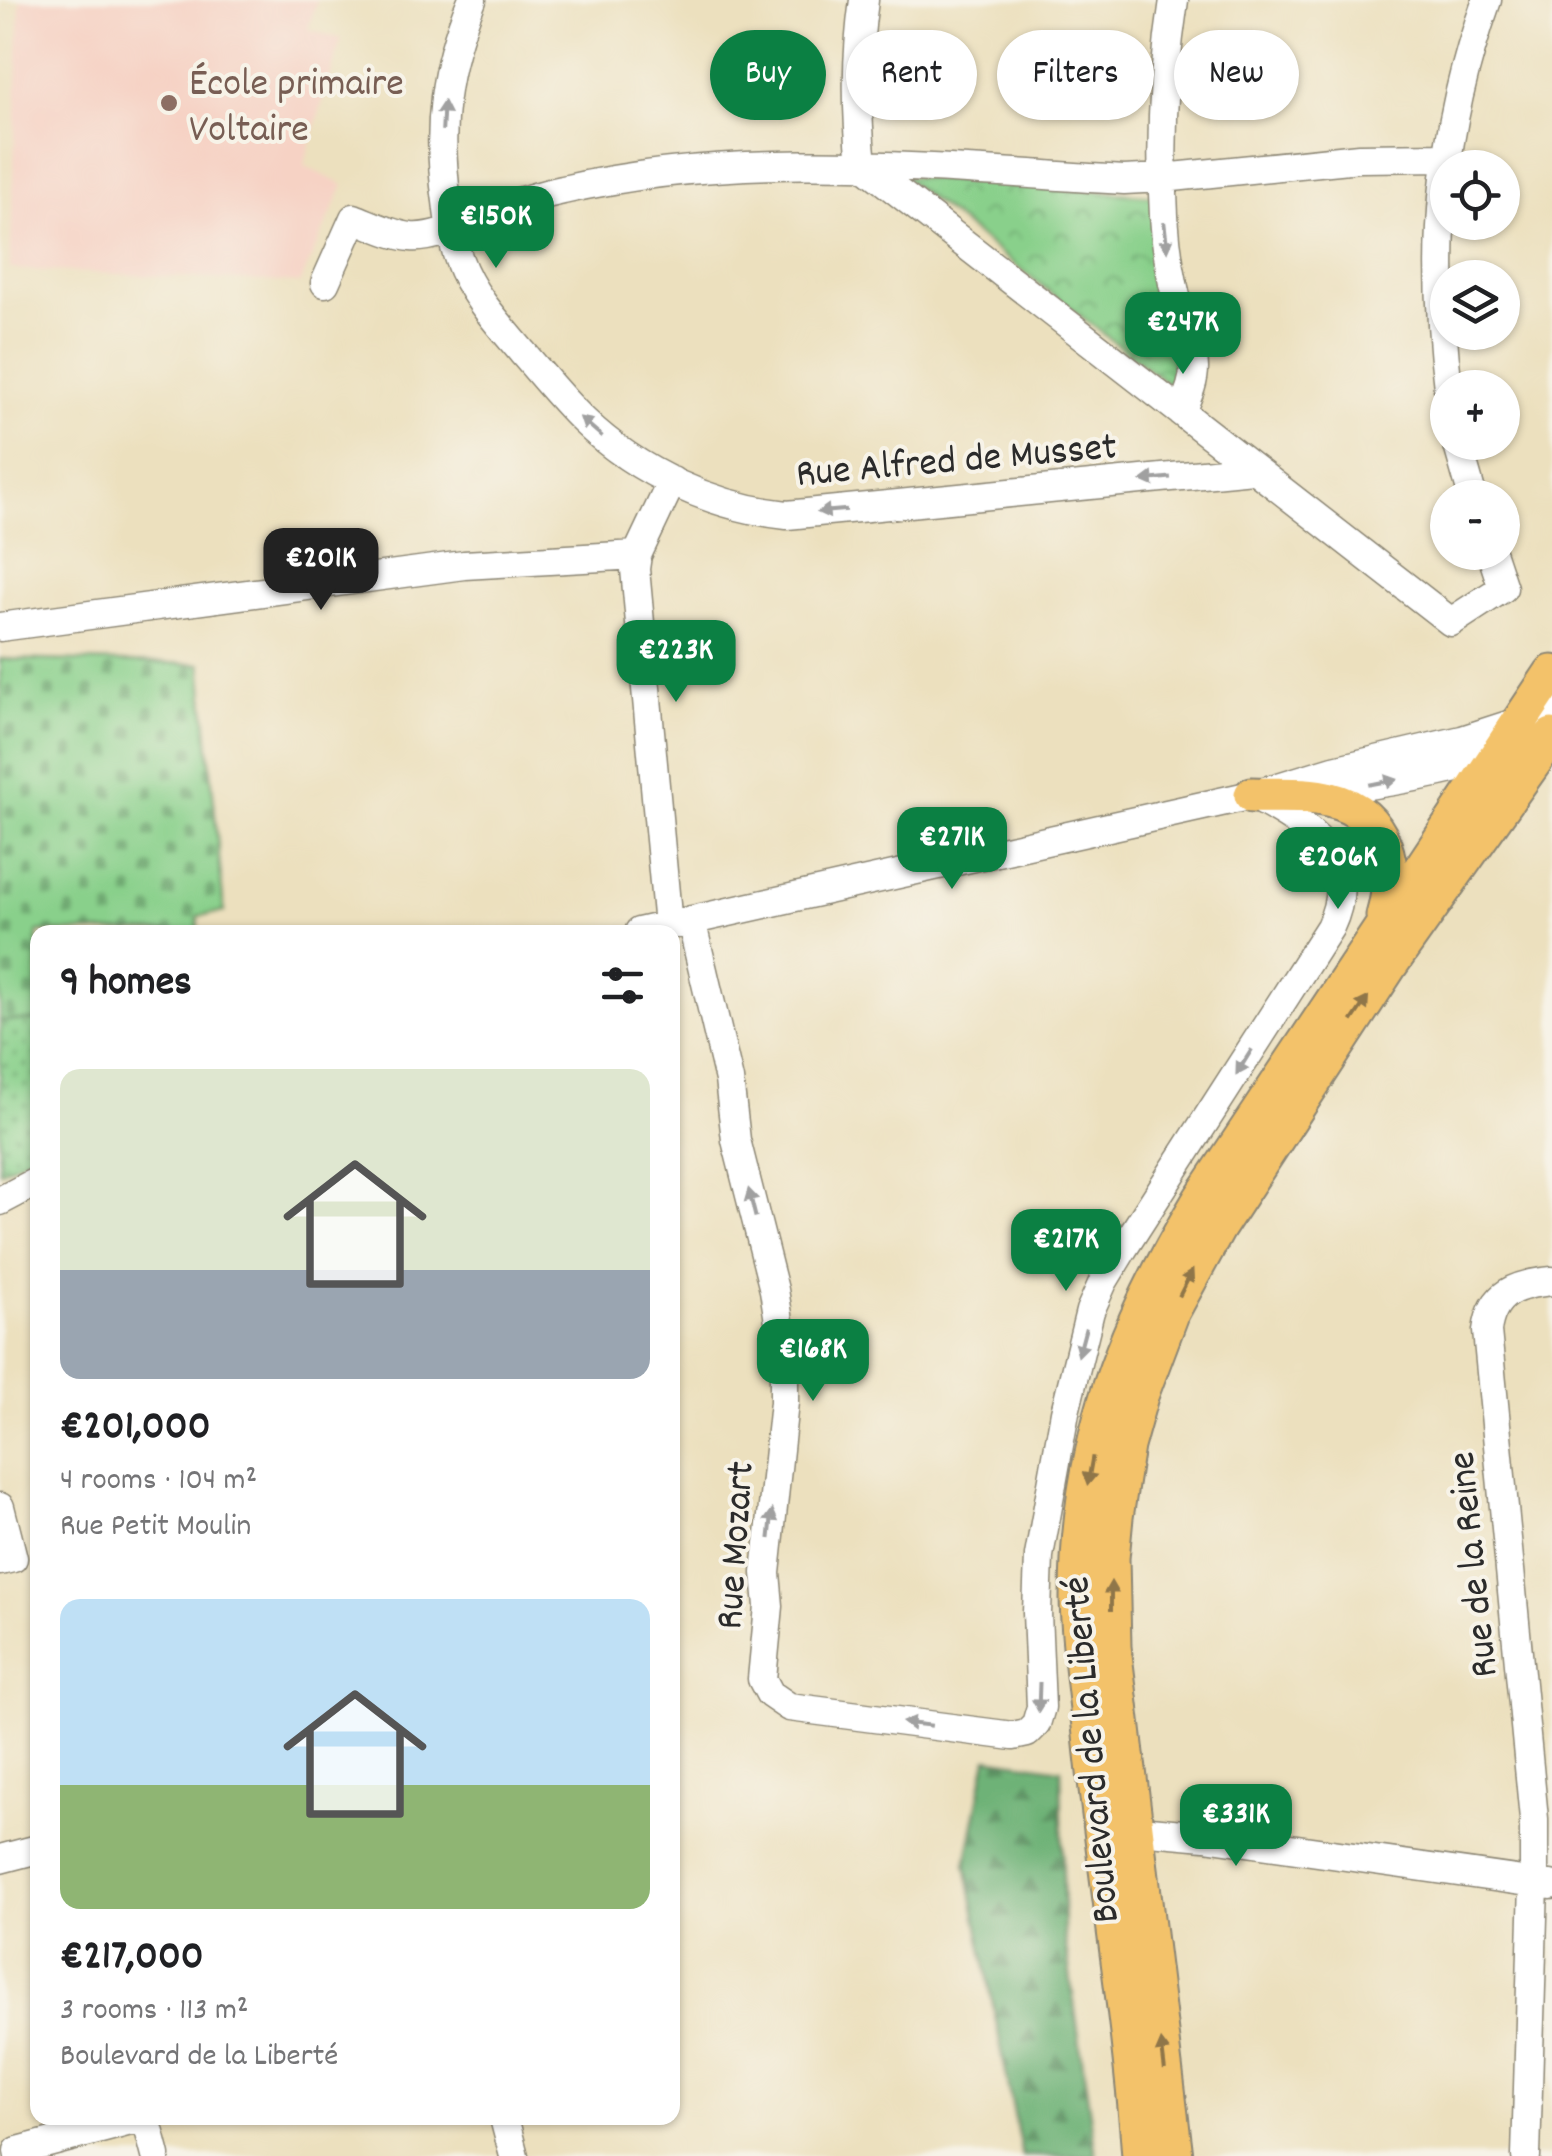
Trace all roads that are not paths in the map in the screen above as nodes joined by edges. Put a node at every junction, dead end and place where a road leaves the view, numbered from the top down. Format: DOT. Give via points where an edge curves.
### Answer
graph roads {
  1 [pos="472,0"];
  2 [pos="864,0"];
  3 [pos="1174,0"];
  4 [pos="1487,0"];
  5 [pos="1447,150"];
  6 [pos="1430,157"];
  7 [pos="862,164"];
  8 [pos="1163,178"];
  9 [pos="450,228"];
  10 [pos="1440,240"];
  11 [pos="325,283"];
  12 [pos="1446,370"];
  13 [pos="1180,412"];
  14 [pos="1253,470"];
  15 [pos="672,482"];
  16 [pos="638,554"];
  17 [pos="1496,570"];
  18 [pos="0,626"];
  19 [pos="1552,673"];
  20 [pos="1545,730"];
  21 [pos="1494,758"];
  22 [pos="1252,795"];
  23 [pos="679,923"];
  24 [pos="670,925"];
  25 [pos="680,926"];
  26 [pos="1381,926"];
  27 [pos="1316,951"];
  28 [pos="30,1185"];
  29 [pos="0,1201"];
  30 [pos="1552,1281"];
  31 [pos="0,1508"];
  32 [pos="0,1561"];
  33 [pos="1014,1736"];
  34 [pos="1118,1828"];
  35 [pos="30,1851"];
  36 [pos="0,1858"];
  37 [pos="1543,1884"];
  38 [pos="1541,2068"];
  39 [pos="117,2125"];
  40 [pos="146,2125"];
  41 [pos="506,2125"];
  42 [pos="1139,2144"];
  43 [pos="1176,2154"];
  44 [pos="18,2156"];
  45 [pos="156,2156"];
  46 [pos="514,2156"];
  47 [pos="1526,2156"];
  9 -- 1 [label="street, Rue Alfred de Musset, one-way" via="442,116"];
  2 -- 7 [label="street" via="856,70"];
  3 -- 8 [label="street" via="1164,75"];
  4 -- 5 [label="street"];
  6 -- 8 [label="street"];
  7 -- 8 [label="street"];
  7 -- 9 [label="street" via="657,172 547,194"];
  7 -- 13 [label="street"];
  8 -- 13 [label="street, one-way" via="1168,256 1194,370"];
  9 -- 11 [label="street" via="412,237 354,218"];
  15 -- 9 [label="street, Rue Alfred de Musset, one-way" via="612,444 565,401 487,310 458,258"];
  10 -- 12 [label="street"];
  13 -- 14 [label="street"];
  14 -- 15 [label="street, Rue Alfred de Musset, one-way" via="788,515"];
  14 -- 17 [label="street" via="1451,622 1502,588"];
  15 -- 16 [label="street"];
  16 -- 18 [label="street" via="464,566"];
  16 -- 23 [label="street" via="636,587"];
  19 -- 20 [label="main road"];
  20 -- 21 [label="main road, Boulevard de la Liberté"];
  20 -- 22 [label="street" via="1462,740"];
  34 -- 20 [label="main road, Boulevard de la Liberté, one-way" via="1115,1517 1126,1446 1155,1353 1192,1272 1243,1187"];
  22 -- 21 [label="street, one-way" via="1367,785"];
  21 -- 26 [label="main road, Boulevard de la Liberté"];
  22 -- 23 [label="street"];
  22 -- 26 [label="main road" via="1329,799 1365,818 1382,839 1390,866"];
  22 -- 27 [label="street, Boulevard de la Liberté" via="1305,826 1334,863 1339,902"];
  23 -- 24 [label="street"];
  33 -- 25 [label="street, Rue Mozart, one-way" via="790,1707 765,1687 766,1572 784,1352 736,1140 729,1080"];
  26 -- 27 [label="street"];
  26 -- 34 [label="main road, Boulevard de la Liberté, one-way" via="1183,1228 1106,1401 1086,1494 1078,1600"];
  27 -- 33 [label="street, Boulevard de la Liberté, one-way" via="1090,1311 1039,1556 1041,1707 1036,1724"];
  28 -- 29 [label="street"];
  30 -- 37 [label="street, Rue de la Reine" via="1510,1290 1494,1308 1488,1331"];
  31 -- 32 [label="street" via="13,1558"];
  34 -- 37 [label="street"];
  34 -- 42 [label="main road, Boulevard de la Liberté"];
  43 -- 34 [label="main road, Boulevard de la Liberté, one-way"];
  35 -- 36 [label="street"];
  37 -- 38 [label="street, Rue de la Reine"];
  38 -- 47 [label="street, Rue de la Reine"];
  39 -- 44 [label="street"];
  40 -- 45 [label="street"];
  41 -- 46 [label="street"];
}
